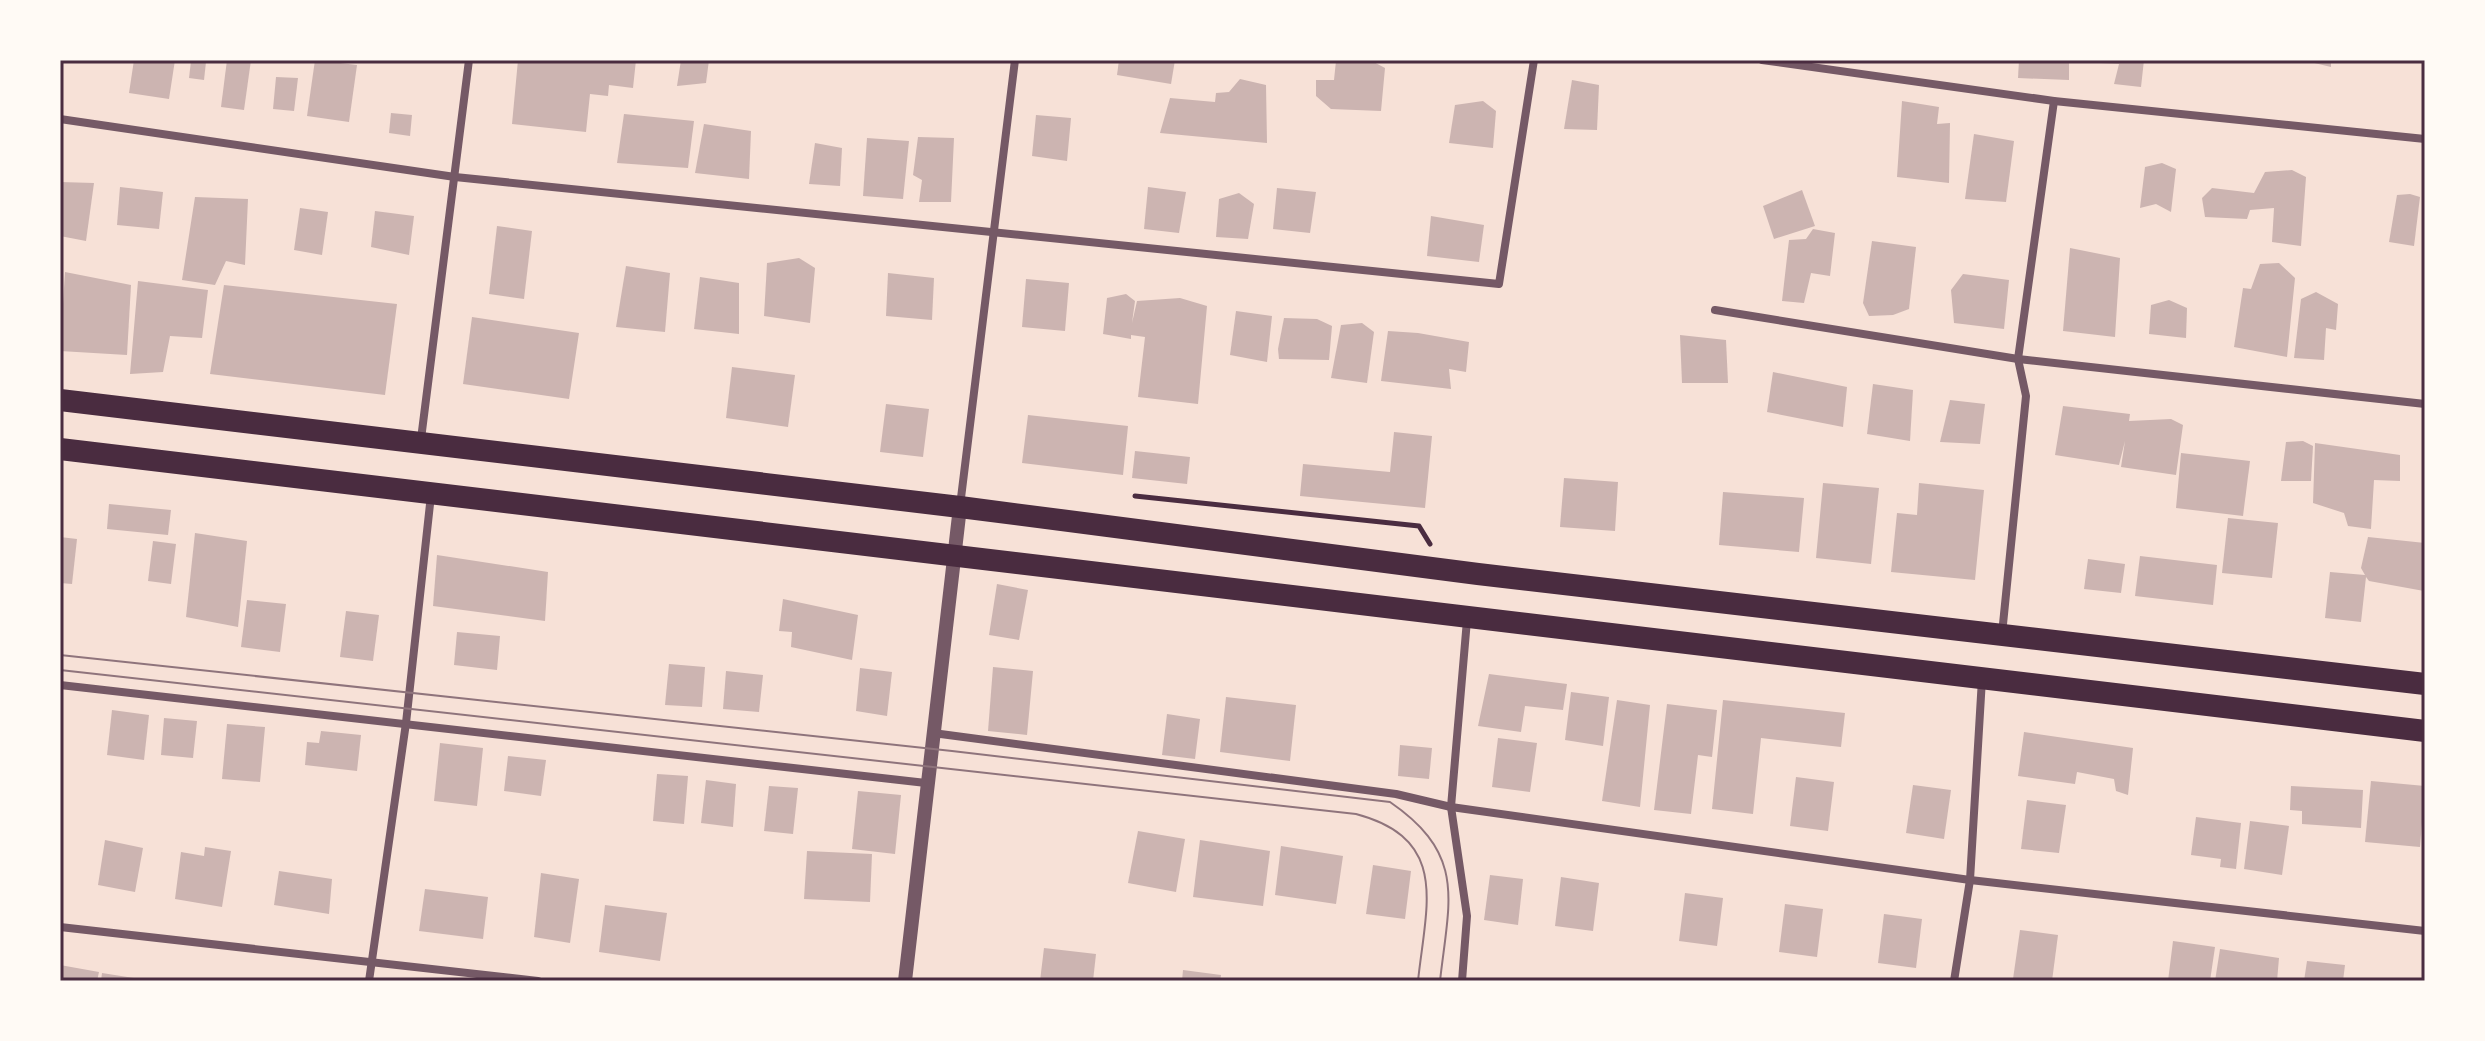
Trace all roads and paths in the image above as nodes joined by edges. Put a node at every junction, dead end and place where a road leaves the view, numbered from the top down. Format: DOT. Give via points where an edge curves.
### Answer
graph roads {
  1 [pos="469,60"];
  2 [pos="1015,60"];
  3 [pos="1534,60"];
  4 [pos="1762,60"];
  5 [pos="2054,101"];
  6 [pos="60,119"];
  7 [pos="2425,139"];
  8 [pos="455,177"];
  9 [pos="994,231"];
  10 [pos="1715,310"];
  11 [pos="2018,359"];
  12 [pos="60,400"];
  13 [pos="2425,404"];
  14 [pos="421,444"];
  15 [pos="60,449"];
  16 [pos="431,494"];
  17 [pos="1135,496"];
  18 [pos="960,507"];
  19 [pos="1433,548"];
  20 [pos="954,556"];
  21 [pos="1467,617"];
  22 [pos="2002,634"];
  23 [pos="1982,678"];
  24 [pos="2425,684"];
  25 [pos="60,685"];
  26 [pos="406,723"];
  27 [pos="2425,731"];
  28 [pos="933,733"];
  29 [pos="926,783"];
  30 [pos="1451,807"];
  31 [pos="1970,880"];
  32 [pos="60,927"];
  33 [pos="2425,931"];
  34 [pos="372,961"];
  35 [pos="369,981"];
  36 [pos="538,981"];
  37 [pos="905,981"];
  38 [pos="1462,981"];
  39 [pos="1954,981"];
  1 -- 8 [label="street"];
  2 -- 9 [label="street"];
  3 -- 9 [label="street" via="1499,284"];
  4 -- 5 [label="street"];
  5 -- 7 [label="street"];
  5 -- 11 [label="street"];
  6 -- 8 [label="street"];
  8 -- 9 [label="street"];
  8 -- 14 [label="street"];
  9 -- 18 [label="street"];
  10 -- 11 [label="street"];
  11 -- 13 [label="street"];
  11 -- 22 [label="street" via="2026,396"];
  12 -- 14 [label="highway"];
  14 -- 18 [label="highway"];
  15 -- 16 [label="highway"];
  16 -- 20 [label="highway"];
  16 -- 26 [label="street"];
  17 -- 19 [label="path" via="1419,526"];
  18 -- 20 [label="street"];
  18 -- 22 [label="highway"];
  20 -- 21 [label="highway"];
  20 -- 28 [label="street"];
  21 -- 23 [label="highway"];
  21 -- 30 [label="street"];
  22 -- 24 [label="highway"];
  23 -- 27 [label="highway"];
  23 -- 31 [label="street"];
  25 -- 26 [label="street"];
  26 -- 29 [label="street"];
  26 -- 34 [label="street"];
  28 -- 29 [label="street"];
  28 -- 30 [label="street" via="1396,794"];
  29 -- 37 [label="street"];
  30 -- 31 [label="street"];
  30 -- 38 [label="street" via="1467,916"];
  31 -- 33 [label="street"];
  31 -- 39 [label="street"];
  32 -- 34 [label="street"];
  34 -- 35 [label="street"];
  34 -- 36 [label="street"];
}
